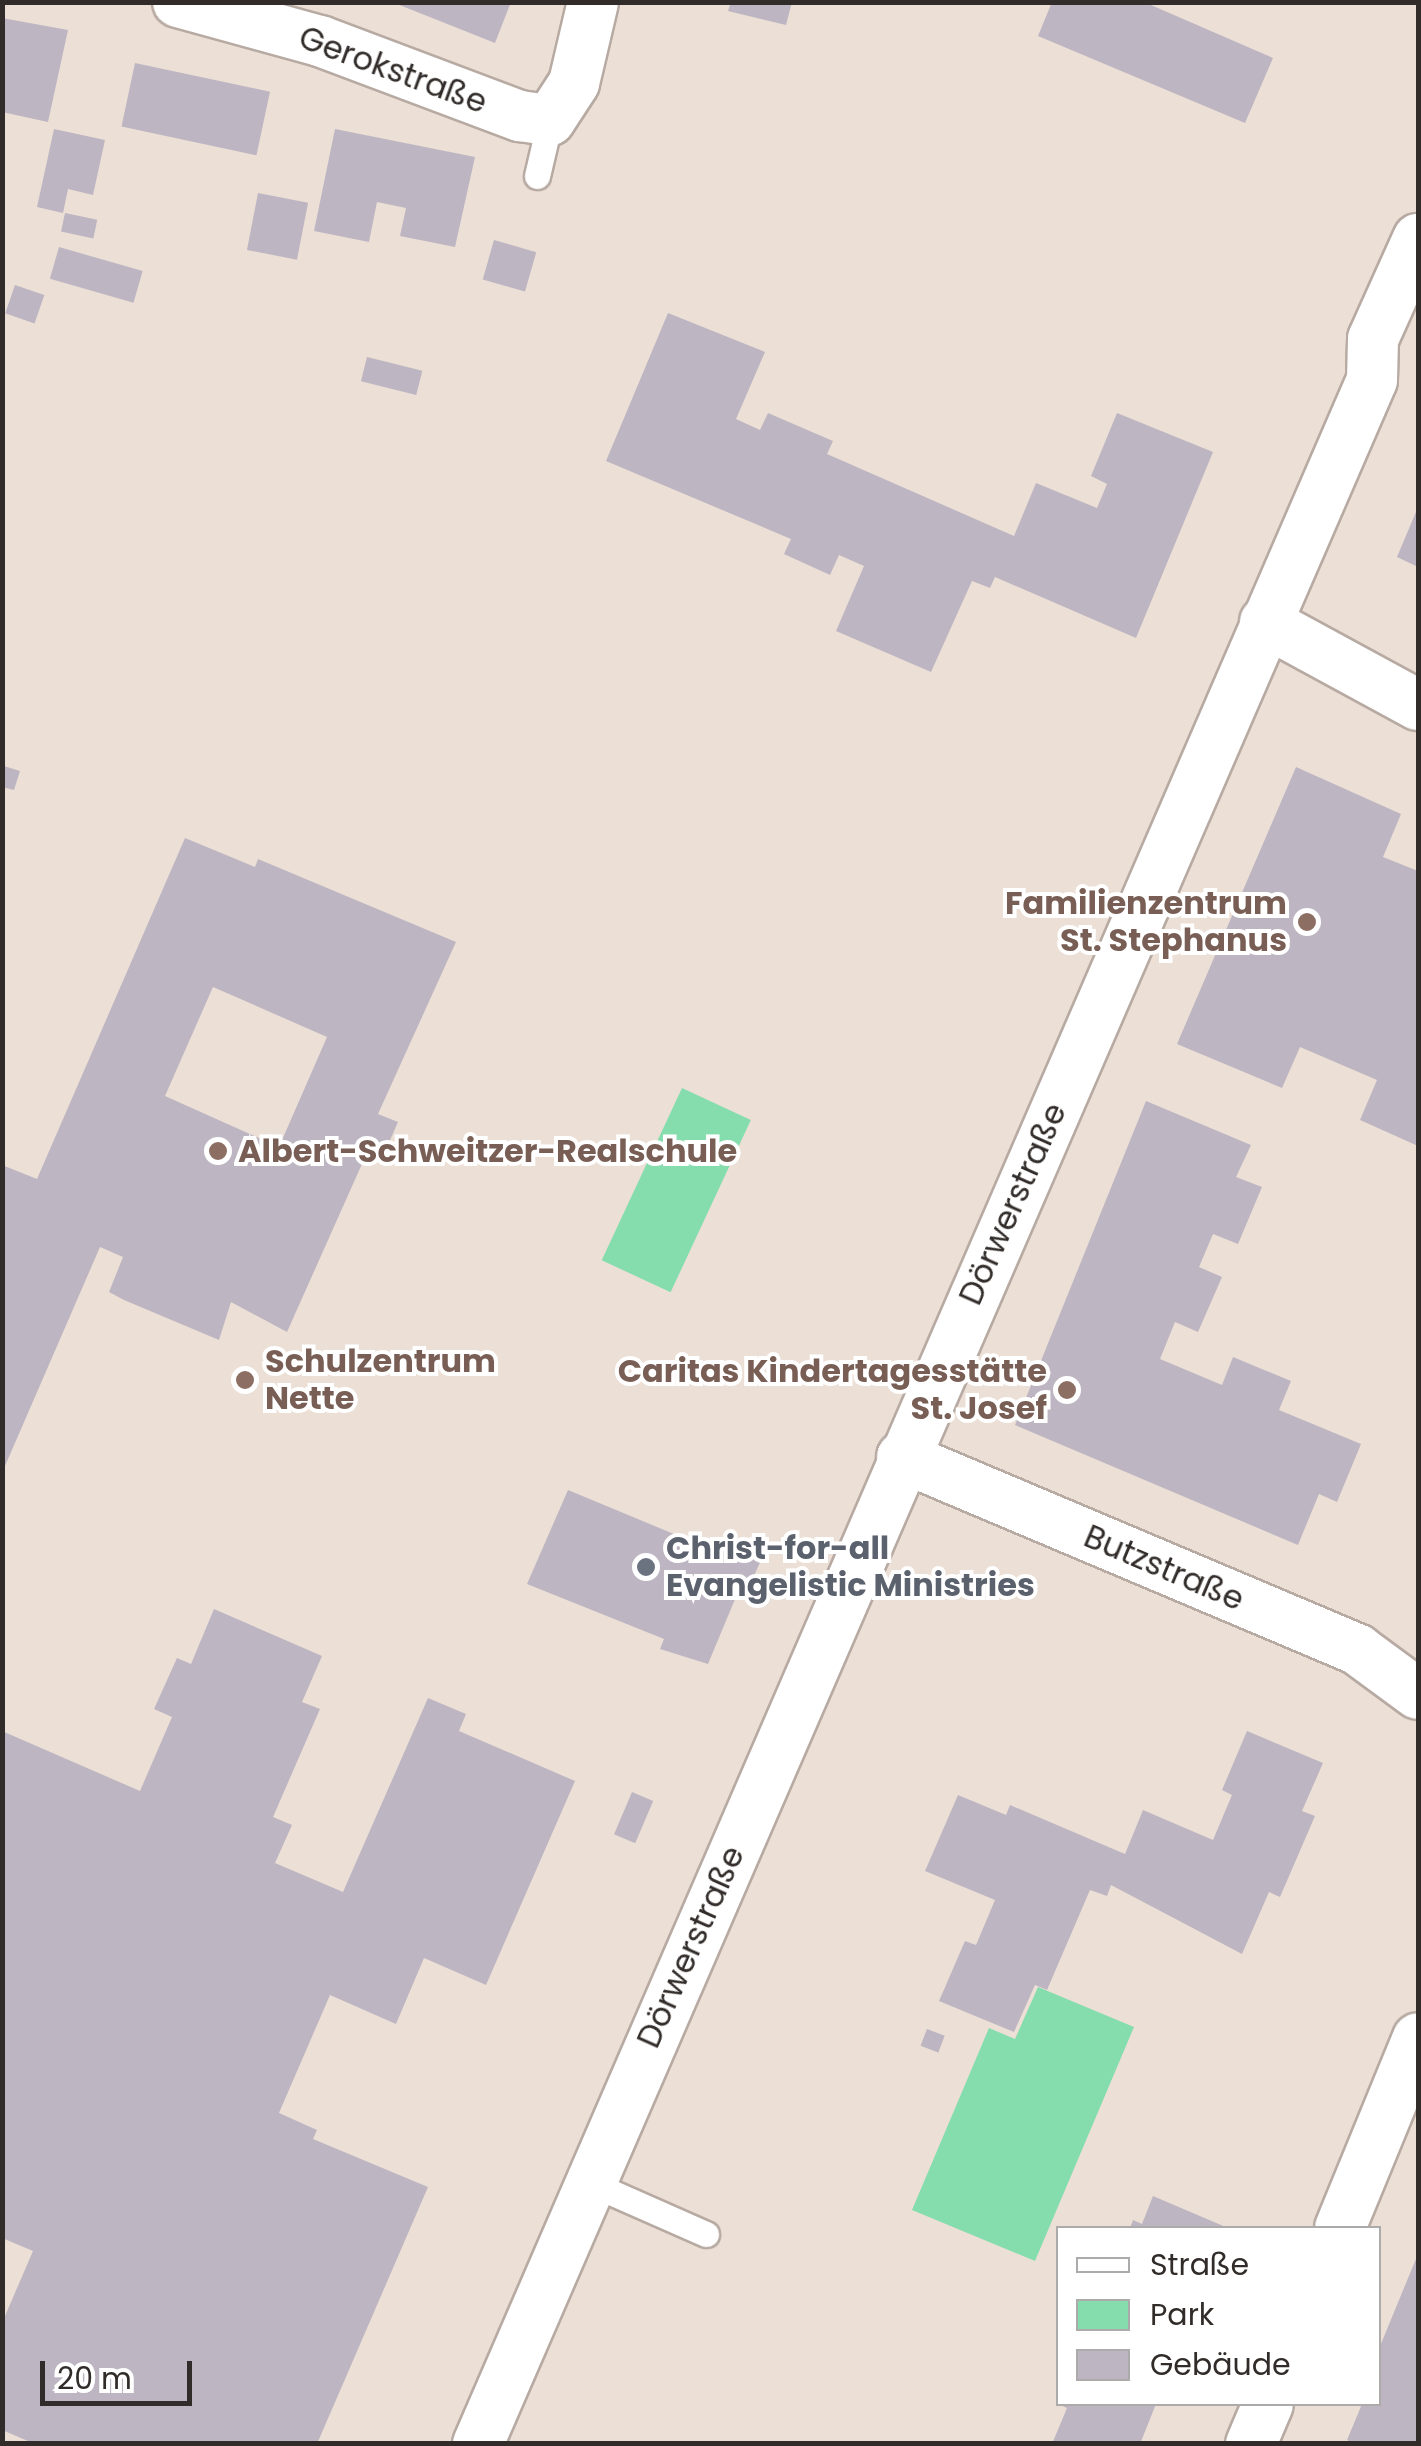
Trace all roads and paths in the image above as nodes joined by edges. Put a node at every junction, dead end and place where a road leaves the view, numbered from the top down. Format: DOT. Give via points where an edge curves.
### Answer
graph roads {
  1 [pos="178,2"];
  2 [pos="594,2"];
  3 [pos="550,120"];
  4 [pos="537,176"];
  5 [pos="1418,238"];
  6 [pos="1265,622"];
  7 [pos="1418,705"];
  8 [pos="902,1458"];
  9 [pos="1418,1694"];
  10 [pos="1418,2038"];
  11 [pos="588,2182"];
  12 [pos="1341,2226"];
  13 [pos="706,2234"];
  14 [pos="1267,2406"];
  15 [pos="478,2444"];
  16 [pos="1251,2444"];
  1 -- 3 [label="street, Gerokstraße" via="320,41 520,116"];
  2 -- 3 [label="street" via="574,82"];
  3 -- 4 [label="lane"];
  5 -- 6 [label="street, Dörwerstraße" via="1373,339 1372,380"];
  6 -- 7 [label="street"];
  6 -- 8 [label="street, Dörwerstraße"];
  8 -- 9 [label="street, Butzstraße" via="1358,1650"];
  8 -- 11 [label="street, Dörwerstraße"];
  10 -- 12 [label="street"];
  11 -- 13 [label="lane"];
  11 -- 15 [label="street, Dörwerstraße"];
  14 -- 16 [label="street"];
}
